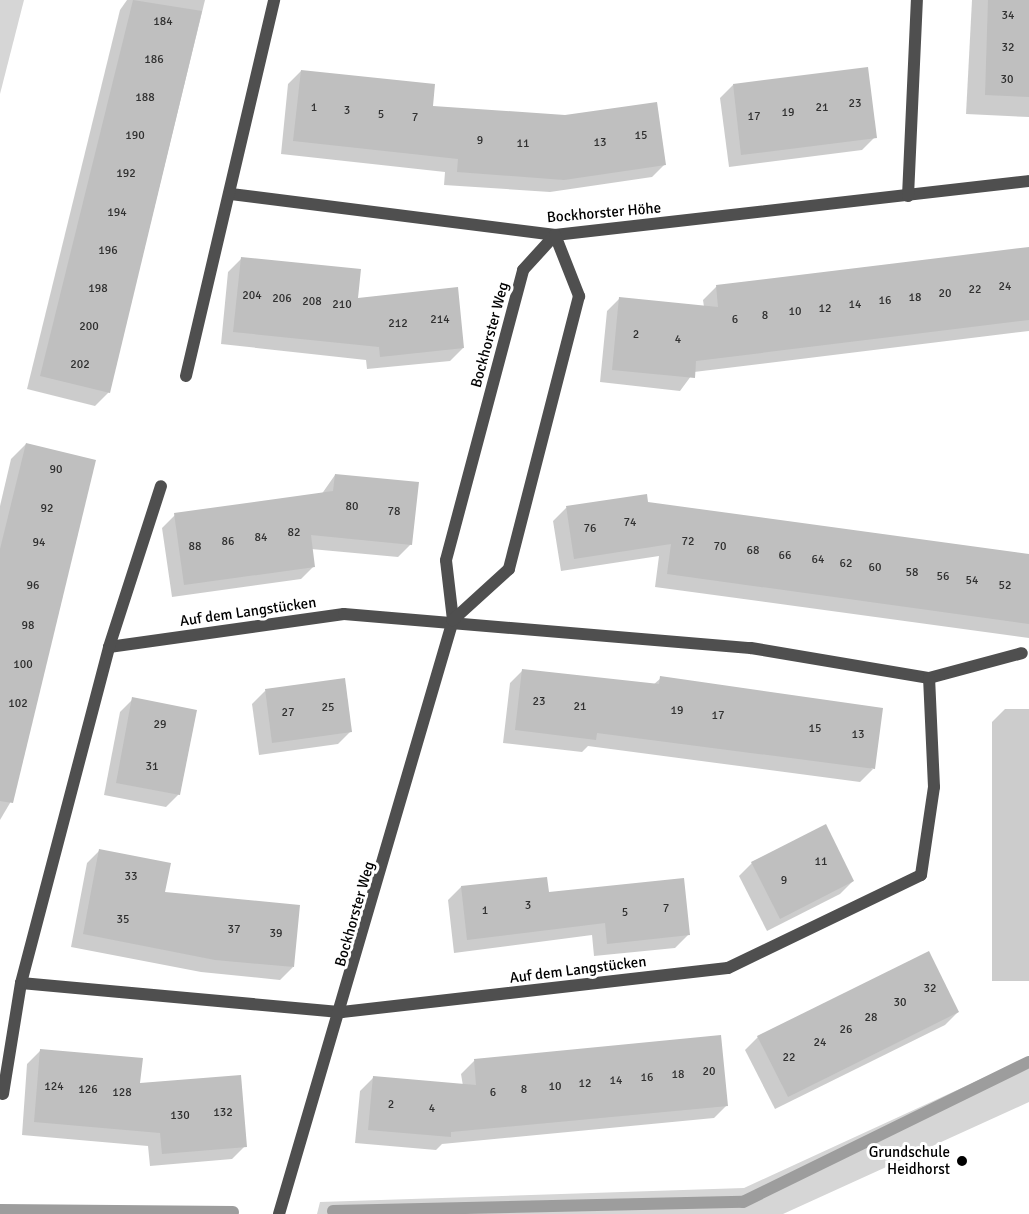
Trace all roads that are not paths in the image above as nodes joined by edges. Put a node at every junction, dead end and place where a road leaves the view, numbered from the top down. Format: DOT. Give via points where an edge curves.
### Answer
graph roads {
  1 [pos="274,0"];
  2 [pos="917,0"];
  3 [pos="1028,181"];
  4 [pos="231,194"];
  5 [pos="908,196"];
  6 [pos="555,235"];
  7 [pos="186,376"];
  8 [pos="161,486"];
  9 [pos="453,620"];
  10 [pos="109,647"];
  11 [pos="1022,654"];
  12 [pos="929,678"];
  13 [pos="21,983"];
  14 [pos="342,1012"];
  15 [pos="3,1094"];
  16 [pos="279,1214"];
  1 -- 4 [label="street"];
  2 -- 5 [label="street"];
  3 -- 5 [label="street, Bockhorster Höhe"];
  4 -- 6 [label="street, Bockhorster Höhe"];
  4 -- 7 [label="street"];
  5 -- 6 [label="street, Bockhorster Höhe"];
  6 -- 9 [label="street, Bockhorster Weg" via="523,270 507,328 446,560"];
  6 -- 9 [label="street" via="579,296 509,569"];
  8 -- 10 [label="street"];
  9 -- 10 [label="street, Auf dem Langstücken" via="344,614"];
  9 -- 12 [label="street, Auf dem Langstücken" via="751,648"];
  9 -- 14 [label="street, Bockhorster Weg"];
  10 -- 13 [label="street"];
  11 -- 12 [label="street, Auf dem Langstücken"];
  12 -- 14 [label="street, Auf dem Langstücken" via="934,786 921,875 728,968"];
  13 -- 14 [label="street, Auf dem Langstücken"];
  13 -- 15 [label="street"];
  14 -- 16 [label="street, Bockhorster Weg"];
}
